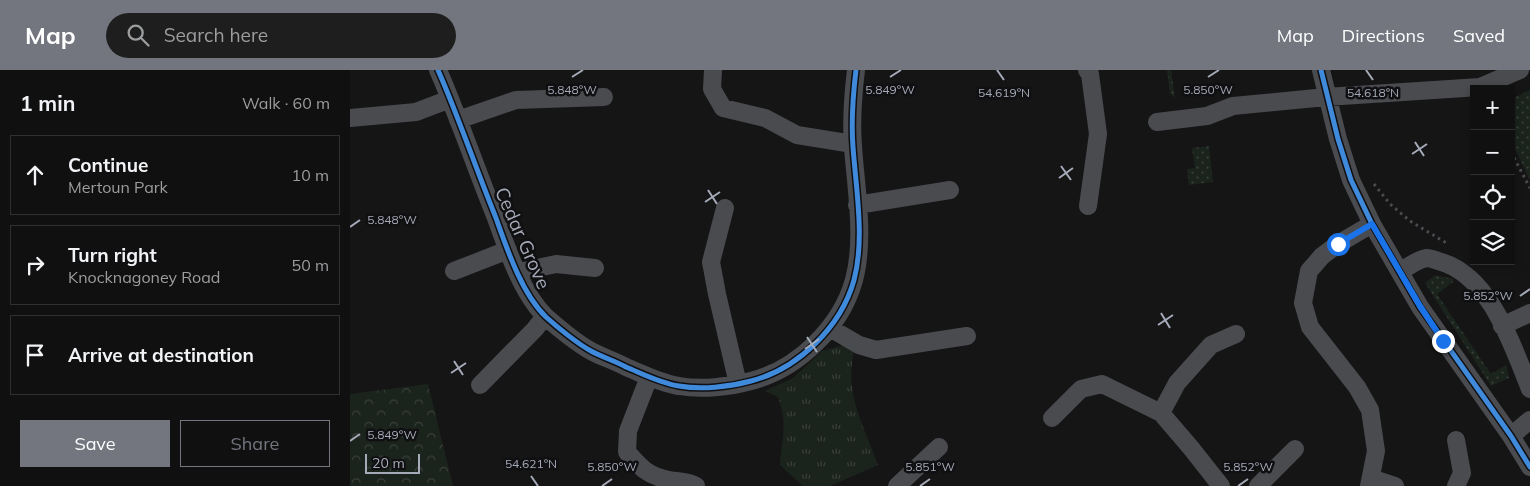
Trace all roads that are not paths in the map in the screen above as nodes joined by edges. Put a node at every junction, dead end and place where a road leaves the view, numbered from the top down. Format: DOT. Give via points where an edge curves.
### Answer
graph roads {
  1 [pos="438,70"];
  2 [pos="713,70"];
  3 [pos="856,70"];
  4 [pos="1088,70"];
  5 [pos="1320,70"];
  6 [pos="1520,70"];
  7 [pos="604,97"];
  8 [pos="1326,97"];
  9 [pos="450,99"];
  10 [pos="350,118"];
  11 [pos="458,120"];
  12 [pos="1157,122"];
  13 [pos="853,144"];
  14 [pos="950,190"];
  15 [pos="858,205"];
  16 [pos="1088,206"];
  17 [pos="725,208"];
  18 [pos="1372,224"];
  19 [pos="508,250"];
  20 [pos="596,268"];
  21 [pos="454,271"];
  22 [pos="518,272"];
  23 [pos="1400,272"];
  24 [pos="1530,313"];
  25 [pos="545,316"];
  26 [pos="1502,326"];
  27 [pos="830,328"];
  28 [pos="1236,334"];
  29 [pos="967,336"];
  30 [pos="649,377"];
  31 [pos="738,384"];
  32 [pos="480,385"];
  33 [pos="1530,389"];
  34 [pos="1161,414"];
  35 [pos="1052,418"];
  36 [pos="1530,420"];
  37 [pos="1512,436"];
  38 [pos="1456,440"];
  39 [pos="939,447"];
  40 [pos="1295,449"];
  41 [pos="1530,467"];
  42 [pos="1370,482"];
  43 [pos="696,486"];
  44 [pos="897,486"];
  45 [pos="1221,486"];
  46 [pos="1258,486"];
  47 [pos="1395,486"];
  48 [pos="1456,486"];
  1 -- 9 [label="street, Cedar Grove"];
  2 -- 13 [label="street" via="712,89 723,108 765,118 797,135"];
  3 -- 13 [label="street, Cedar Grove"];
  4 -- 16 [label="street" via="1098,134"];
  5 -- 8 [label="street"];
  6 -- 8 [label="street" via="1480,87"];
  7 -- 11 [label="street" via="516,100"];
  8 -- 12 [label="street" via="1233,106 1207,116"];
  8 -- 18 [label="street" via="1351,180"];
  9 -- 10 [label="street" via="416,112"];
  9 -- 11 [label="street, Cedar Grove"];
  11 -- 19 [label="street, Cedar Grove"];
  13 -- 15 [label="street, Cedar Grove"];
  14 -- 15 [label="street"];
  15 -- 27 [label="street, Cedar Grove" via="854,280 843,308"];
  17 -- 31 [label="street" via="711,262"];
  18 -- 23 [label="street"];
  18 -- 42 [label="street" via="1322,256 1309,271 1303,303 1310,327 1370,410 1376,451"];
  19 -- 21 [label="street, Cedar Grove"];
  19 -- 22 [label="street, Cedar Grove"];
  20 -- 22 [label="street, Cedar Grove" via="556,264"];
  22 -- 25 [label="street, Cedar Grove" via="529,295"];
  23 -- 26 [label="street" via="1427,258 1449,264 1484,292"];
  23 -- 37 [label="street" via="1443,341"];
  24 -- 26 [label="street"];
  25 -- 30 [label="street, Cedar Grove" via="590,350"];
  25 -- 32 [label="street, Cedar Grove"];
  26 -- 33 [label="street"];
  27 -- 29 [label="street" via="859,345 876,350"];
  27 -- 31 [label="street, Cedar Grove" via="804,355 762,378"];
  28 -- 34 [label="street" via="1211,345 1177,383"];
  30 -- 31 [label="street, Cedar Grove" via="679,386"];
  30 -- 43 [label="street" via="628,431 627,452 644,471"];
  34 -- 35 [label="street" via="1102,384 1082,389"];
  34 -- 45 [label="street"];
  36 -- 37 [label="street"];
  37 -- 41 [label="street"];
  38 -- 48 [label="street" via="1462,473"];
  39 -- 44 [label="street"];
  40 -- 46 [label="street"];
  42 -- 47 [label="street"];
}
